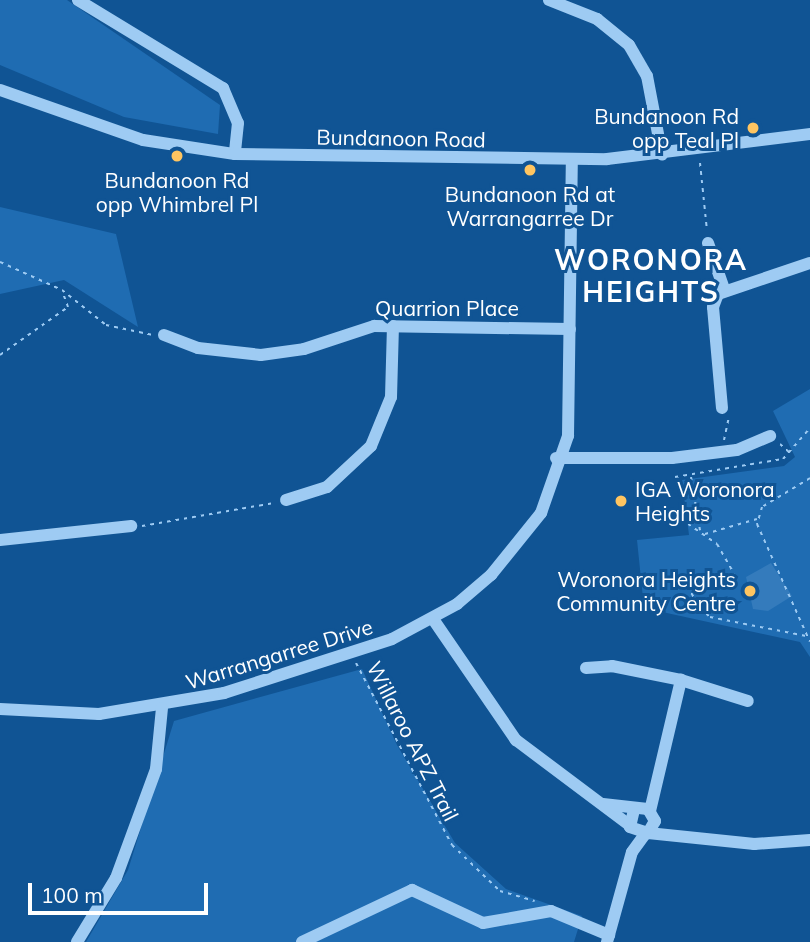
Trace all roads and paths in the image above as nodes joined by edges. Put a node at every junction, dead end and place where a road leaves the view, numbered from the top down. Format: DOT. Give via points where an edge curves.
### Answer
graph roads {
  1 [pos="78,0"];
  2 [pos="549,0"];
  3 [pos="0,90"];
  4 [pos="810,134"];
  5 [pos="235,154"];
  6 [pos="662,155"];
  7 [pos="572,160"];
  8 [pos="700,163"];
  9 [pos="708,243"];
  10 [pos="0,262"];
  11 [pos="810,263"];
  12 [pos="724,289"];
  13 [pos="62,290"];
  14 [pos="393,326"];
  15 [pos="569,329"];
  16 [pos="164,335"];
  17 [pos="0,355"];
  18 [pos="722,408"];
  19 [pos="810,428"];
  20 [pos="770,436"];
  21 [pos="725,452"];
  22 [pos="559,459"];
  23 [pos="691,476"];
  24 [pos="675,477"];
  25 [pos="810,478"];
  26 [pos="286,500"];
  27 [pos="681,519"];
  28 [pos="757,519"];
  29 [pos="131,526"];
  30 [pos="701,532"];
  31 [pos="704,535"];
  32 [pos="0,540"];
  33 [pos="432,619"];
  34 [pos="806,636"];
  35 [pos="810,642"];
  36 [pos="351,652"];
  37 [pos="586,668"];
  38 [pos="681,680"];
  39 [pos="748,701"];
  40 [pos="162,708"];
  41 [pos="0,709"];
  42 [pos="603,804"];
  43 [pos="644,812"];
  44 [pos="630,827"];
  45 [pos="673,832"];
  46 [pos="646,833"];
  47 [pos="810,840"];
  48 [pos="632,852"];
  49 [pos="551,911"];
  50 [pos="608,938"];
  51 [pos="77,942"];
  52 [pos="302,942"];
  1 -- 5 [label="street" via="223,88 237,123"];
  2 -- 6 [label="street" via="597,19 629,45 647,76"];
  3 -- 5 [label="street, Bundanoon Road" via="143,140"];
  4 -- 6 [label="street, Bundanoon Road"];
  5 -- 7 [label="street, Bundanoon Road"];
  6 -- 7 [label="street, Bundanoon Road"];
  7 -- 15 [label="street, Warrangarree Drive"];
  8 -- 9 [label="path"];
  9 -- 12 [label="street"];
  10 -- 13 [label="path"];
  11 -- 12 [label="street"];
  12 -- 18 [label="street" via="713,307"];
  13 -- 16 [label="path" via="106,325"];
  13 -- 17 [label="path" via="68,307"];
  14 -- 15 [label="street, Quarrion Place"];
  14 -- 16 [label="street, Quarrion Place" via="261,355 198,348"];
  14 -- 26 [label="street" via="391,397 371,446 327,487"];
  15 -- 22 [label="street, Warrangarree Drive" via="565,429"];
  18 -- 21 [label="path" via="732,421"];
  19 -- 23 [label="path" via="783,459"];
  20 -- 21 [label="street"];
  21 -- 22 [label="street"];
  22 -- 33 [label="street, Warrangarree Drive" via="528,528 491,575"];
  23 -- 24 [label="path"];
  23 -- 30 [label="path"];
  25 -- 28 [label="path" via="762,506"];
  26 -- 29 [label="path"];
  27 -- 30 [label="path"];
  28 -- 31 [label="path"];
  28 -- 34 [label="path"];
  29 -- 32 [label="street"];
  30 -- 31 [label="path"];
  31 -- 34 [label="path" via="718,544 734,574 728,582 687,586 700,608 710,617"];
  33 -- 36 [label="street, Warrangarree Drive"];
  33 -- 42 [label="street" via="516,740"];
  34 -- 35 [label="path"];
  36 -- 40 [label="street, Warrangarree Drive"];
  36 -- 49 [label="path, Willaroo APZ Trail" via="407,770 464,860 500,891"];
  37 -- 38 [label="street" via="612,666"];
  38 -- 39 [label="street"];
  38 -- 43 [label="street"];
  40 -- 41 [label="street, Warrangarree Drive" via="71,715"];
  40 -- 51 [label="street" via="156,769 116,878"];
  42 -- 43 [label="street"];
  42 -- 44 [label="street"];
  43 -- 44 [label="street"];
  43 -- 45 [label="street"];
  43 -- 46 [label="street"];
  44 -- 46 [label="street"];
  44 -- 48 [label="street"];
  45 -- 46 [label="street"];
  45 -- 47 [label="street" via="743,844"];
  46 -- 48 [label="street"];
  48 -- 50 [label="street"];
  49 -- 50 [label="street"];
  49 -- 52 [label="street" via="493,924 405,890"];
}
